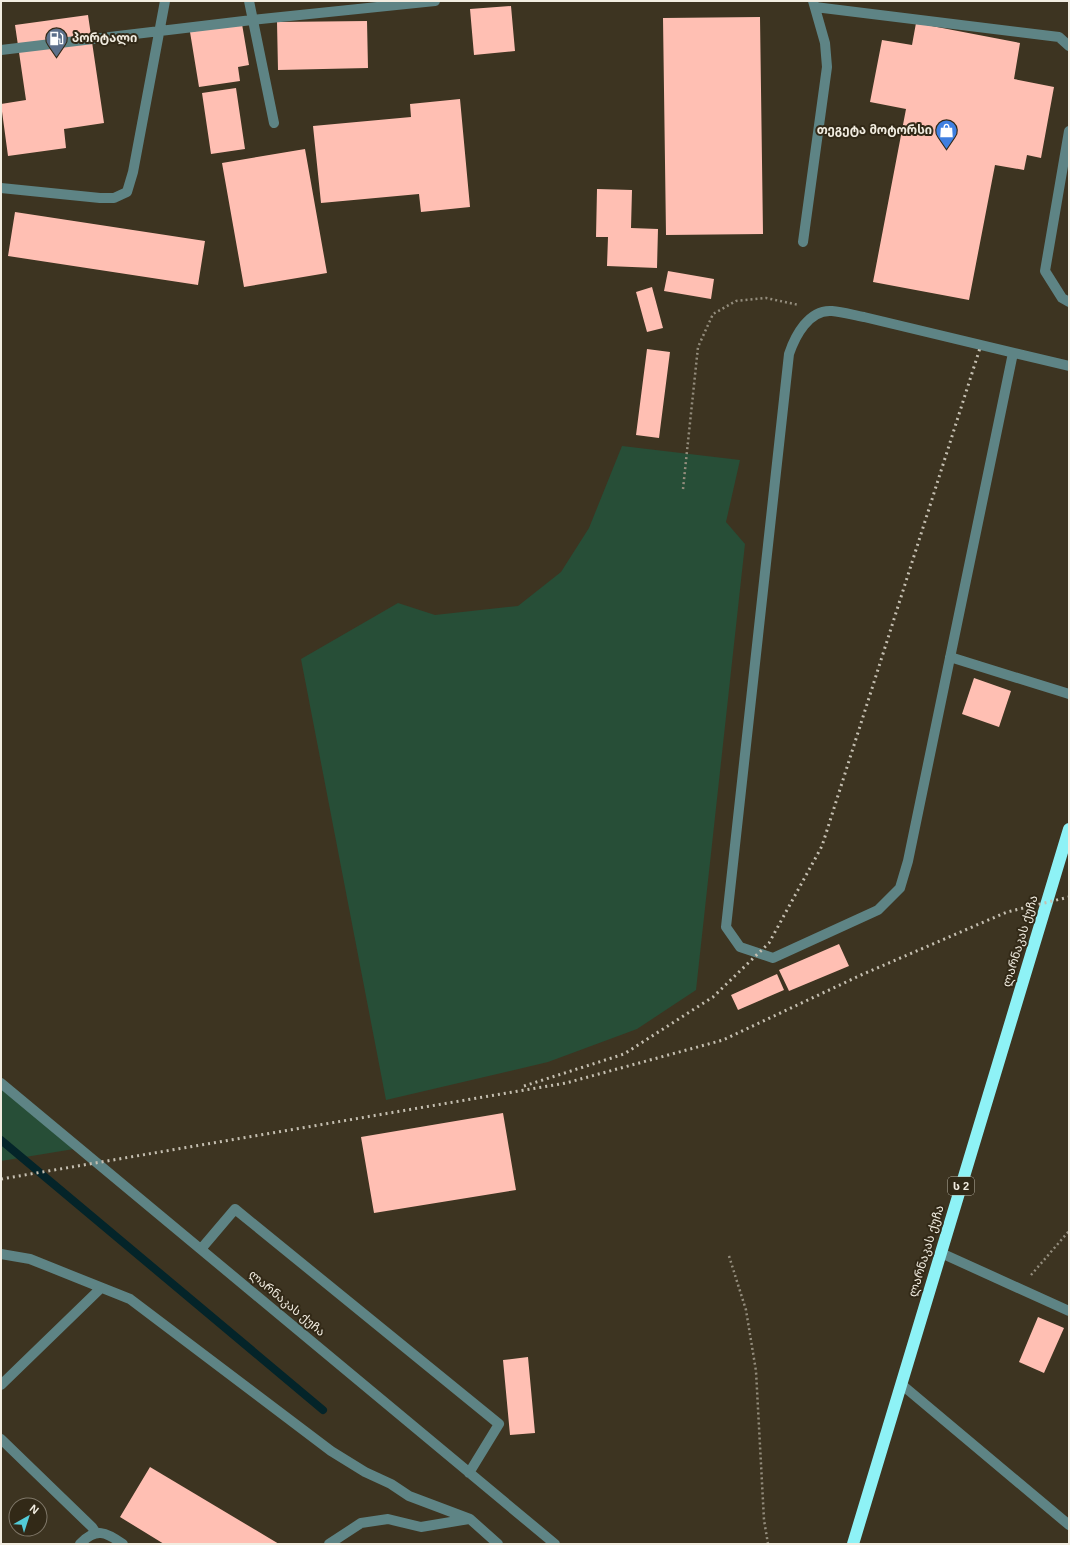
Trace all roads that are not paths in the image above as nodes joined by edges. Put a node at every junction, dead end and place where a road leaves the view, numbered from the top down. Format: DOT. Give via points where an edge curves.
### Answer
graph roads {
  1 [pos="165,1"];
  2 [pos="249,1"];
  3 [pos="435,1"];
  4 [pos="814,4"];
  5 [pos="252,20"];
  6 [pos="160,32"];
  7 [pos="1069,34"];
  8 [pos="1069,46"];
  9 [pos="1,50"];
  10 [pos="274,123"];
  11 [pos="1069,131"];
  12 [pos="1,188"];
  13 [pos="803,242"];
  14 [pos="1069,302"];
  15 [pos="1013,353"];
  16 [pos="1069,366"];
  17 [pos="950,658"];
  18 [pos="1069,694"];
  19 [pos="1069,829"];
  20 [pos="1,1083"];
  21 [pos="200,1249"];
  22 [pos="941,1252"];
  23 [pos="1,1254"];
  24 [pos="101,1288"];
  25 [pos="1069,1311"];
  26 [pos="2,1382"];
  27 [pos="901,1384"];
  28 [pos="1,1439"];
  29 [pos="469,1473"];
  30 [pos="470,1519"];
  31 [pos="1069,1525"];
  32 [pos="96,1533"];
  33 [pos="80,1544"];
  34 [pos="123,1544"];
  35 [pos="329,1544"];
  36 [pos="498,1544"];
  37 [pos="554,1544"];
  38 [pos="853,1544"];
  1 -- 6 [label="lane"];
  2 -- 5 [label="lane"];
  3 -- 5 [label="lane"];
  4 -- 8 [label="lane" via="1059,38"];
  4 -- 13 [label="lane" via="825,43 827,67"];
  5 -- 6 [label="lane"];
  5 -- 10 [label="lane"];
  6 -- 9 [label="lane"];
  6 -- 12 [label="lane" via="127,192 114,198 100,198"];
  7 -- 8 [label="lane"];
  11 -- 14 [label="lane" via="1045,271 1062,298"];
  15 -- 16 [label="lane"];
  15 -- 17 [label="lane"];
  15 -- 17 [label="lane" via="831,311 815,314 794,338 789,354 726,927 740,947 773,958 878,910 900,888 908,861"];
  17 -- 18 [label="lane"];
  19 -- 22 [label="highway, ლარნაკას ქუჩა / ს 2"];
  20 -- 21 [label="lane, ლარნაკას ქუჩა"];
  21 -- 29 [label="lane, ლარნაკას ქუჩა"];
  21 -- 29 [label="lane" via="235,1209 500,1424"];
  22 -- 25 [label="lane"];
  22 -- 27 [label="highway, ლარნაკას ქუჩა / ს 2"];
  23 -- 24 [label="lane" via="30,1259"];
  24 -- 26 [label="lane"];
  24 -- 30 [label="lane" via="130,1299 331,1451 410,1496"];
  27 -- 31 [label="lane"];
  27 -- 38 [label="highway, ლარნაკას ქუჩა / ს 2"];
  28 -- 32 [label="lane"];
  29 -- 37 [label="lane, ლარნაკას ქუჩა"];
  30 -- 35 [label="lane" via="421,1527 388,1520 360,1523"];
  30 -- 36 [label="lane"];
  32 -- 33 [label="lane"];
  32 -- 34 [label="lane" via="103,1533"];
}
